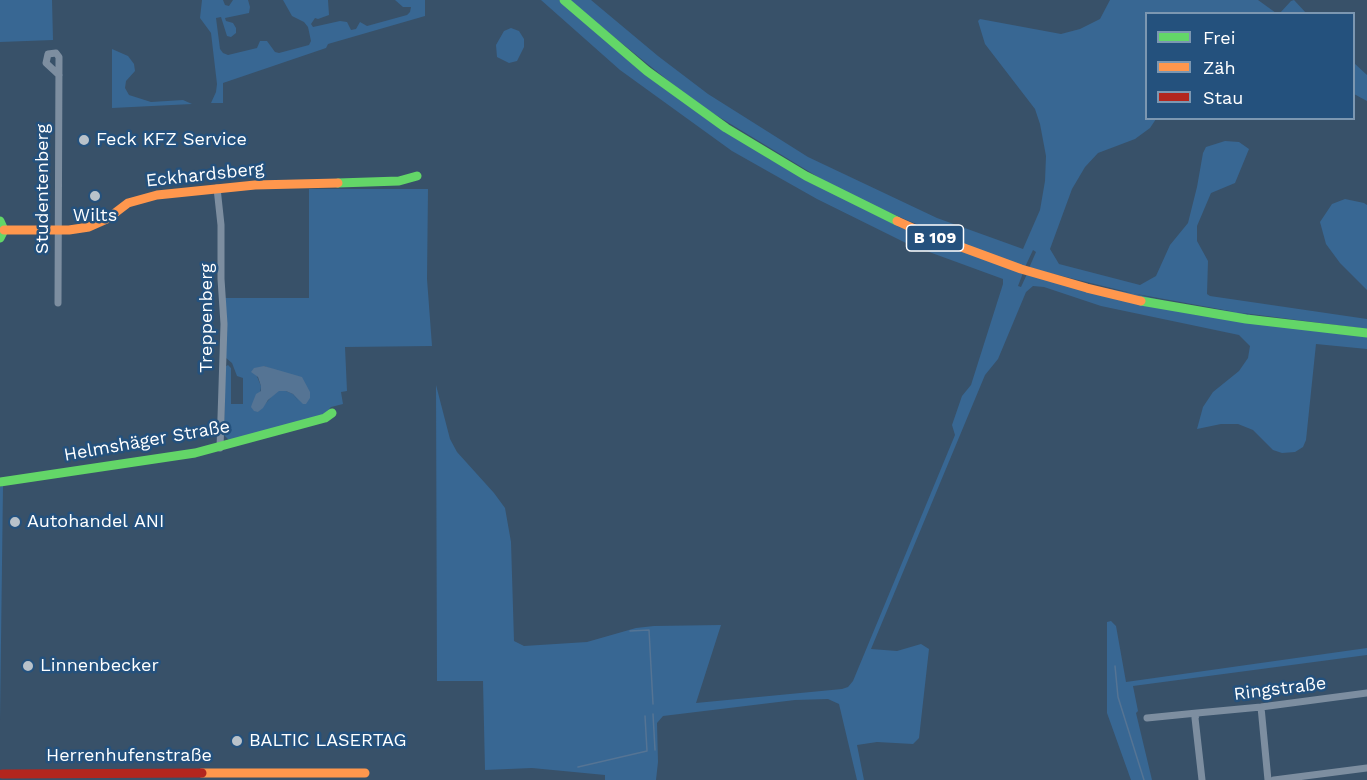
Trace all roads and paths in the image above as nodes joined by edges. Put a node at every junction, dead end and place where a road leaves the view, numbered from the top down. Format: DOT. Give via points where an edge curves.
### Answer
graph roads {
  1 [pos="564,0"];
  2 [pos="59,75"];
  3 [pos="417,176"];
  4 [pos="217,188"];
  5 [pos="1,230"];
  6 [pos="58,230"];
  7 [pos="58,303"];
  8 [pos="1367,333"];
  9 [pos="332,413"];
  10 [pos="220,448"];
  11 [pos="0,482"];
  12 [pos="1367,693"];
  13 [pos="1261,707"];
  14 [pos="1197,713"];
  15 [pos="1147,718"];
  16 [pos="1367,768"];
  17 [pos="1,773"];
  18 [pos="365,773"];
  19 [pos="251,776"];
  20 [pos="1202,780"];
  21 [pos="1268,780"];
  22 [pos="1274,780"];
  1 -- 8 [label="main road, B 109" via="647,71 726,128 806,176 926,234 1021,269 1151,303"];
  2 -- 6 [label="street, Studentenberg"];
  3 -- 4 [label="main road, Eckhardsberg" via="399,181"];
  4 -- 6 [label="main road, Eckhardsberg" via="146,197 128,203 100,223"];
  4 -- 10 [label="street, Treppenberg" via="224,324"];
  5 -- 6 [label="main road, Eckhardsberg"];
  6 -- 7 [label="street, Studentenberg"];
  9 -- 10 [label="main road, Helmshäger Straße"];
  10 -- 11 [label="main road, Helmshäger Straße"];
  12 -- 13 [label="street, Ringstraße"];
  13 -- 14 [label="street, Ringstraße"];
  13 -- 21 [label="street"];
  14 -- 15 [label="street, Ringstraße"];
  14 -- 20 [label="street"];
  16 -- 22 [label="street"];
  17 -- 19 [label="main road, Herrenhufenstraße"];
  18 -- 19 [label="main road, Herrenhufenstraße"];
}
